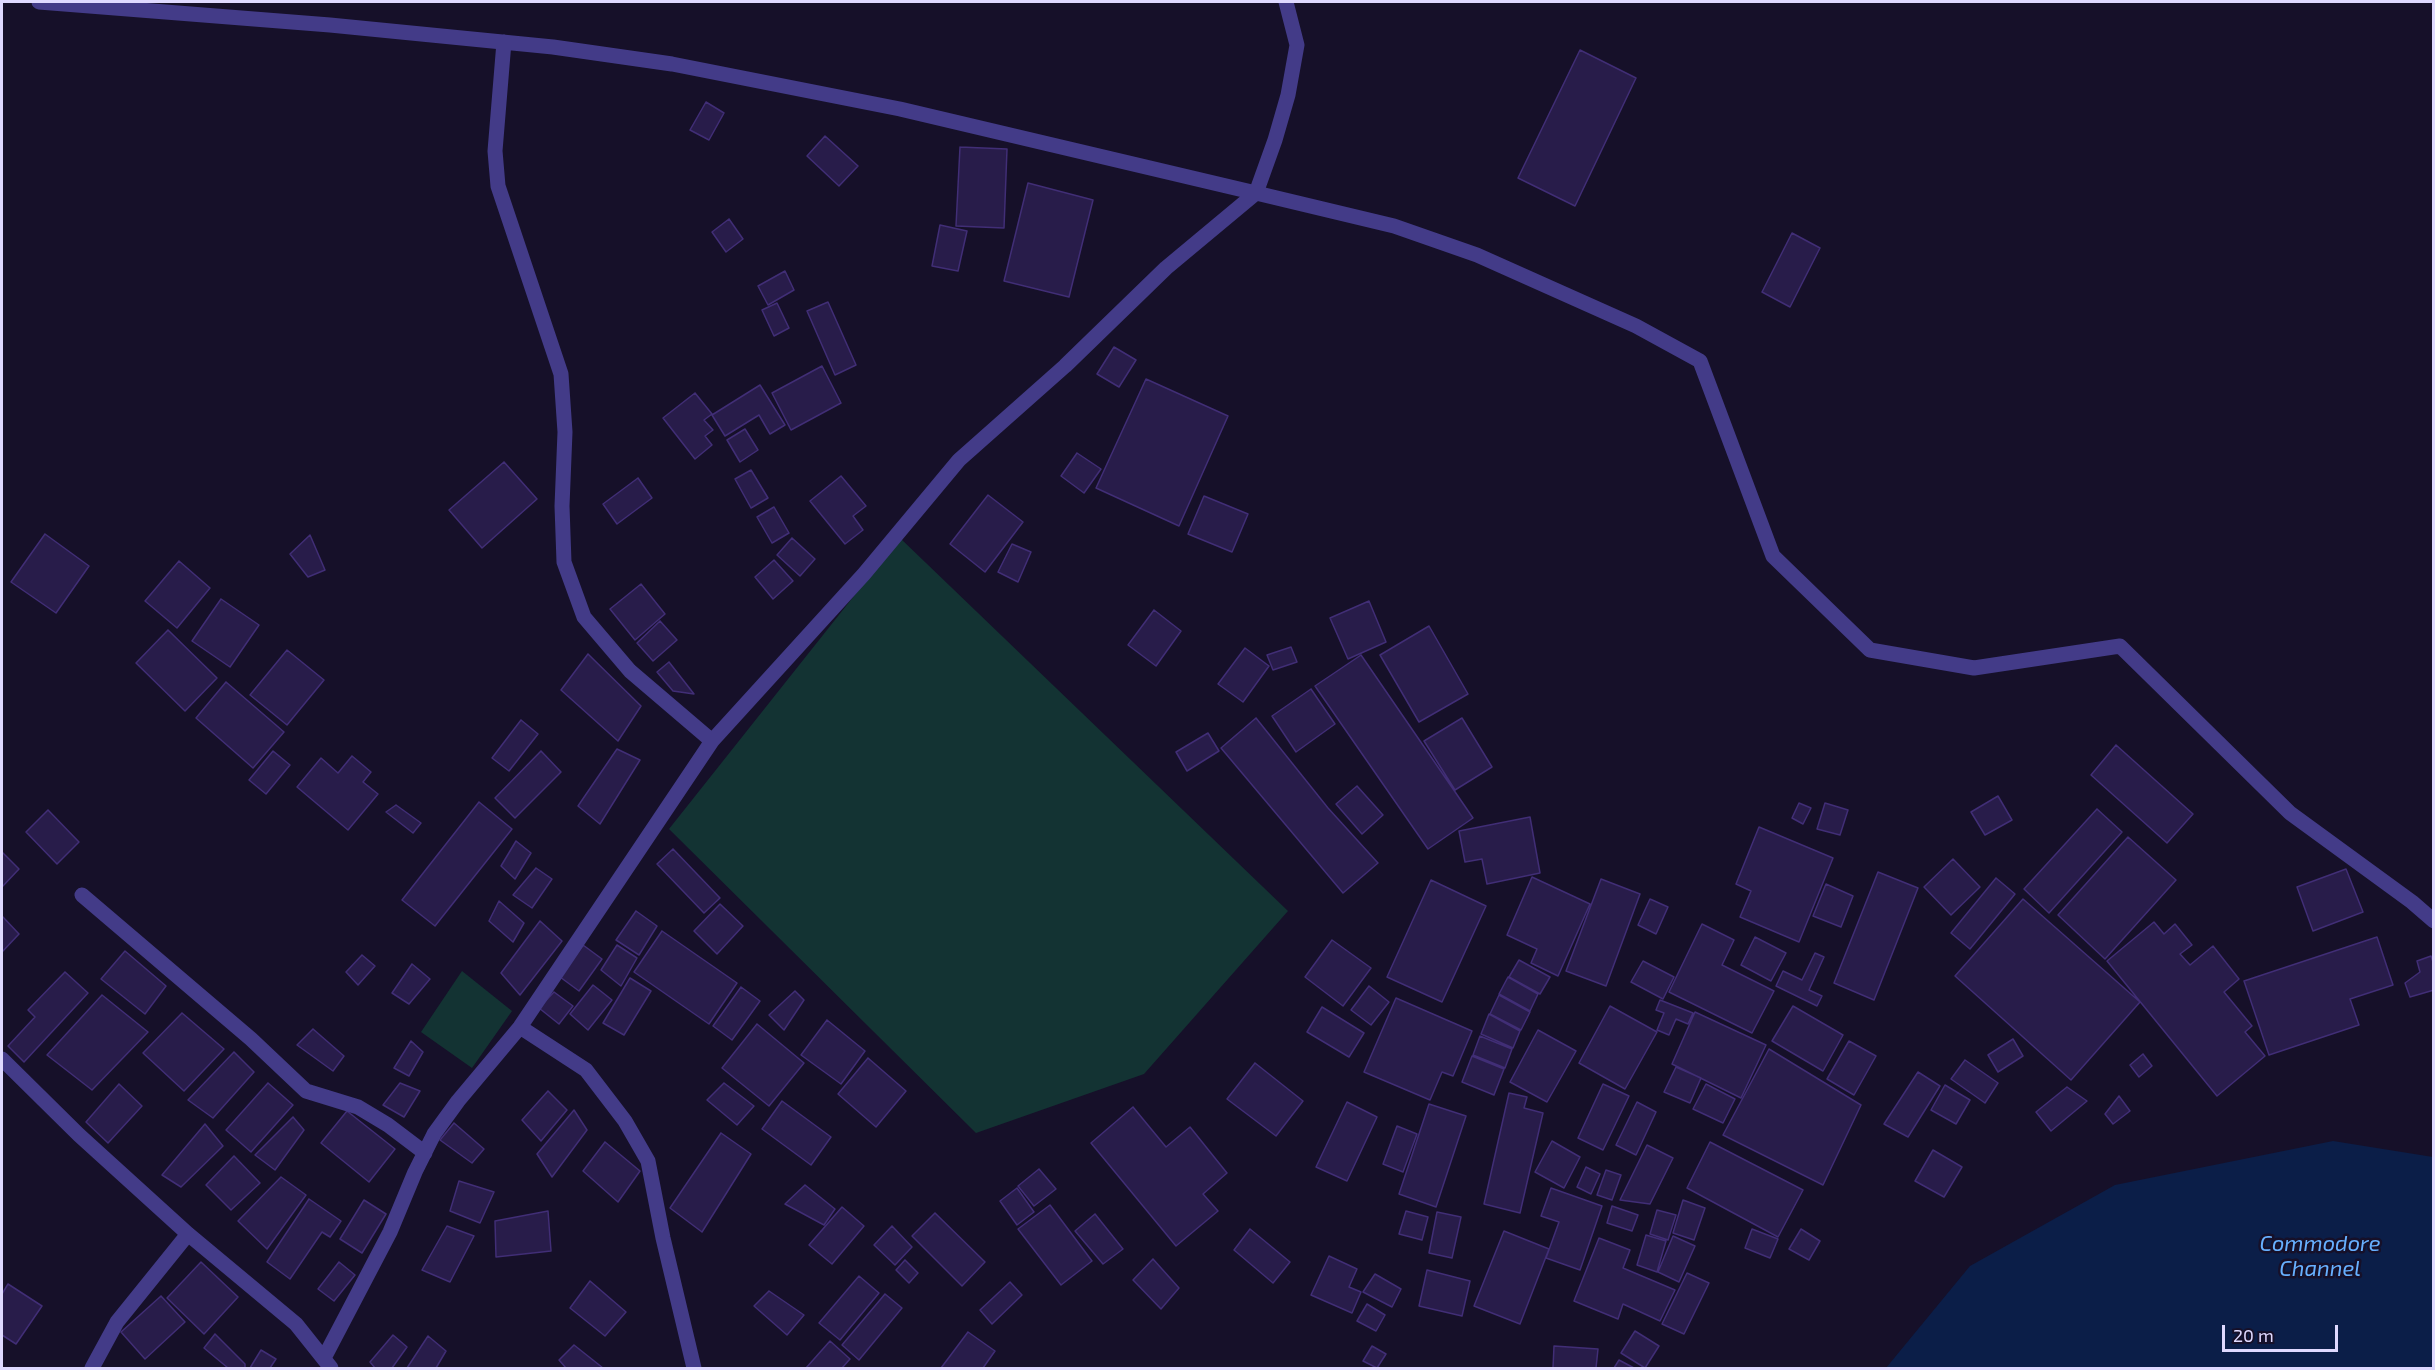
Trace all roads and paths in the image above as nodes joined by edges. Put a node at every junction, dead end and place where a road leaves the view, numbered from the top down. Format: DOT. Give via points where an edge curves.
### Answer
graph roads {
  1 [pos="39,2"];
  2 [pos="1286,2"];
  3 [pos="504,42"];
  4 [pos="1257,193"];
  5 [pos="712,741"];
  6 [pos="82,896"];
  7 [pos="2433,921"];
  8 [pos="520,1027"];
  9 [pos="2,1059"];
  10 [pos="424,1153"];
  11 [pos="188,1234"];
  12 [pos="327,1363"];
  13 [pos="92,1368"];
  14 [pos="694,1368"];
  1 -- 3 [label="street"];
  2 -- 4 [label="street" via="1297,45 1288,95"];
  3 -- 4 [label="street" via="672,64 900,109"];
  3 -- 5 [label="street" via="495,151 498,186 561,374 566,432 564,562 584,617 630,671"];
  4 -- 5 [label="street" via="1166,268 1065,366 959,460 864,574"];
  4 -- 7 [label="street" via="1394,226 1477,255 1636,326 1700,361 1773,556 1870,650 1974,668 2120,646 2290,813"];
  5 -- 8 [label="street"];
  6 -- 10 [label="street" via="251,1039 306,1091 358,1107"];
  8 -- 10 [label="street" via="458,1101"];
  8 -- 14 [label="street" via="586,1070 626,1121 648,1161"];
  9 -- 11 [label="street"];
  10 -- 12 [label="street"];
  11 -- 12 [label="street" via="296,1324"];
  11 -- 13 [label="street" via="117,1322"];
}
